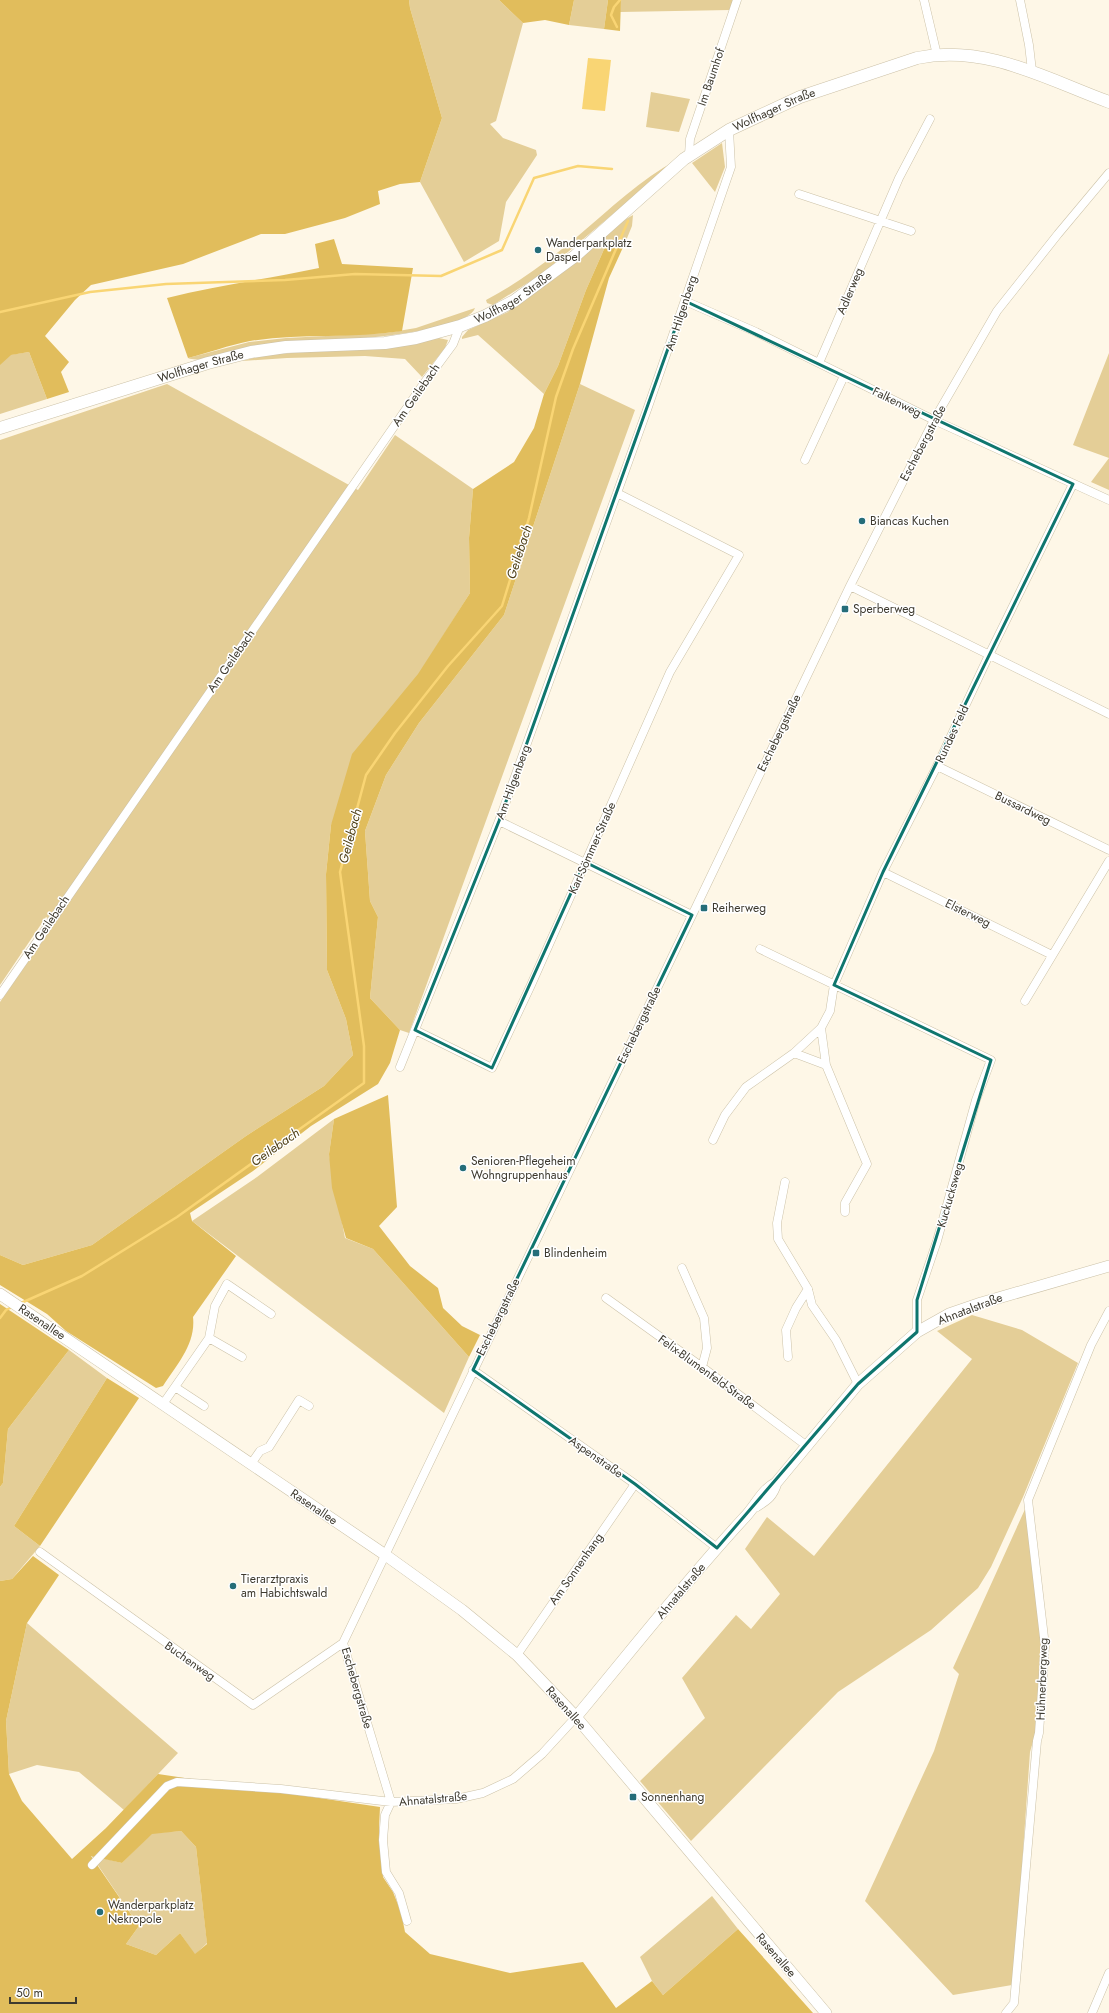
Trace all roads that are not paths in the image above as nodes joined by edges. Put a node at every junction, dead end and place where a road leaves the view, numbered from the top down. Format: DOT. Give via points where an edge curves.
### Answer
graph roads {
  1 [pos="737,0"];
  2 [pos="924,0"];
  3 [pos="1020,0"];
  4 [pos="937,54"];
  5 [pos="1032,71"];
  6 [pos="1088,94"];
  7 [pos="1109,102"];
  8 [pos="1109,108"];
  9 [pos="930,119"];
  10 [pos="729,130"];
  11 [pos="689,155"];
  12 [pos="1109,173"];
  13 [pos="799,194"];
  14 [pos="881,220"];
  15 [pos="911,231"];
  16 [pos="685,301"];
  17 [pos="460,326"];
  18 [pos="819,363"];
  19 [pos="844,376"];
  20 [pos="934,420"];
  21 [pos="0,428"];
  22 [pos="805,460"];
  23 [pos="1073,484"];
  24 [pos="617,493"];
  25 [pos="1109,500"];
  26 [pos="850,586"];
  27 [pos="989,655"];
  28 [pos="1109,714"];
  29 [pos="937,766"];
  30 [pos="499,821"];
  31 [pos="1109,850"];
  32 [pos="1109,861"];
  33 [pos="585,862"];
  34 [pos="884,872"];
  35 [pos="692,915"];
  36 [pos="760,949"];
  37 [pos="1052,955"];
  38 [pos="834,985"];
  39 [pos="0,995"];
  40 [pos="1025,1001"];
  41 [pos="821,1028"];
  42 [pos="415,1030"];
  43 [pos="794,1053"];
  44 [pos="826,1065"];
  45 [pos="400,1067"];
  46 [pos="713,1140"];
  47 [pos="785,1182"];
  48 [pos="845,1212"];
  49 [pos="1109,1266"];
  50 [pos="682,1268"];
  51 [pos="808,1289"];
  52 [pos="2,1296"];
  53 [pos="606,1298"];
  54 [pos="1109,1311"];
  55 [pos="271,1314"];
  56 [pos="917,1332"];
  57 [pos="209,1338"];
  58 [pos="242,1357"];
  59 [pos="788,1357"];
  60 [pos="702,1367"];
  61 [pos="473,1370"];
  62 [pos="858,1384"];
  63 [pos="175,1387"];
  64 [pos="163,1404"];
  65 [pos="204,1406"];
  66 [pos="309,1406"];
  67 [pos="807,1446"];
  68 [pos="251,1464"];
  69 [pos="635,1484"];
  70 [pos="717,1548"];
  71 [pos="40,1552"];
  72 [pos="384,1554"];
  73 [pos="343,1643"];
  74 [pos="517,1654"];
  75 [pos="576,1718"];
  76 [pos="391,1802"];
  77 [pos="92,1866"];
  78 [pos="407,1921"];
  79 [pos="1109,1973"];
  80 [pos="826,2013"];
  81 [pos="1006,2013"];
  82 [pos="1092,2013"];
  1 -- 11 [label="street, Im Baumhof" via="690,139"];
  2 -- 4 [label="street"];
  3 -- 5 [label="street"];
  4 -- 5 [label="main road, Wolfhager Straße" via="962,54 986,58"];
  4 -- 10 [label="main road, Wolfhager Straße" via="917,58 800,97"];
  5 -- 6 [label="main road, Wolfhager Straße"];
  6 -- 7 [label="main road, Wolfhager Straße"];
  6 -- 8 [label="main road, Wolfhager Straße"];
  9 -- 14 [label="street, Adlerweg" via="899,178"];
  10 -- 11 [label="main road, Wolfhager Straße"];
  10 -- 16 [label="street, Am Hilgenberg" via="731,167"];
  11 -- 17 [label="main road, Wolfhager Straße" via="575,256 514,301"];
  12 -- 20 [label="street, Eschebergstraße" via="997,311"];
  13 -- 14 [label="street"];
  14 -- 15 [label="street"];
  14 -- 18 [label="street, Adlerweg"];
  16 -- 18 [label="street, Falkenweg"];
  16 -- 24 [label="street, Am Hilgenberg"];
  17 -- 21 [label="main road, Wolfhager Straße" via="385,343 286,347 251,352"];
  17 -- 39 [label="street, Am Geilebach" via="453,344"];
  18 -- 19 [label="street, Falkenweg"];
  19 -- 20 [label="street, Falkenweg"];
  19 -- 22 [label="street"];
  20 -- 23 [label="street, Falkenweg"];
  20 -- 26 [label="street, Eschebergstraße"];
  23 -- 25 [label="street, Falkenweg"];
  23 -- 27 [label="street, Rundes Feld"];
  24 -- 30 [label="street, Am Hilgenberg"];
  24 -- 33 [label="street, Karl-Sömmer-Straße" via="739,555 670,672"];
  26 -- 27 [label="street"];
  26 -- 35 [label="street, Eschebergstraße"];
  27 -- 28 [label="street"];
  27 -- 29 [label="street, Rundes Feld"];
  29 -- 31 [label="street, Bussardweg"];
  29 -- 34 [label="street, Rundes Feld"];
  30 -- 33 [label="street"];
  30 -- 42 [label="street, Am Hilgenberg"];
  32 -- 37 [label="street"];
  33 -- 35 [label="street"];
  33 -- 42 [label="street, Karl-Sömmer-Straße" via="532,985 492,1068"];
  34 -- 37 [label="street, Elsterweg"];
  34 -- 38 [label="street, Rundes Feld"];
  35 -- 61 [label="street, Eschebergstraße"];
  36 -- 38 [label="street"];
  37 -- 40 [label="street"];
  38 -- 41 [label="street, Rundes Feld" via="830,1011"];
  38 -- 56 [label="street, Kuckucksweg" via="991,1060 976,1100 937,1241 917,1300"];
  41 -- 43 [label="street"];
  41 -- 44 [label="street"];
  42 -- 45 [label="street, Am Hilgenberg"];
  43 -- 44 [label="street"];
  43 -- 46 [label="street" via="746,1086 725,1115"];
  44 -- 48 [label="street" via="867,1164 845,1203"];
  47 -- 51 [label="street" via="777,1223 778,1239"];
  49 -- 56 [label="main road, Ahnatalstraße" via="981,1303 950,1314"];
  50 -- 60 [label="street" via="704,1318 707,1348"];
  51 -- 59 [label="street" via="786,1330"];
  51 -- 62 [label="street" via="812,1305 836,1340"];
  52 -- 64 [label="main road, Rasenallee"];
  53 -- 60 [label="street, Felix-Blumenfeld-Straße"];
  54 -- 81 [label="street, Hühnerbergweg" via="1091,1344 1028,1500 1045,1646 1014,2002"];
  55 -- 57 [label="street" via="226,1284 215,1306"];
  56 -- 62 [label="main road, Ahnatalstraße"];
  57 -- 58 [label="street"];
  57 -- 63 [label="street"];
  60 -- 67 [label="street, Felix-Blumenfeld-Straße"];
  61 -- 69 [label="street, Aspenstraße"];
  61 -- 72 [label="street, Eschebergstraße"];
  62 -- 67 [label="main road, Ahnatalstraße"];
  63 -- 64 [label="street"];
  63 -- 65 [label="street"];
  64 -- 68 [label="main road, Rasenallee"];
  66 -- 68 [label="street" via="299,1400 269,1447 260,1452"];
  67 -- 70 [label="main road, Ahnatalstraße" via="776,1483 768,1499 756,1506"];
  68 -- 72 [label="main road, Rasenallee"];
  69 -- 70 [label="street, Aspenstraße"];
  69 -- 74 [label="street, Am Sonnenhang"];
  70 -- 75 [label="main road, Ahnatalstraße"];
  71 -- 73 [label="street, Buchenweg" via="253,1705"];
  72 -- 73 [label="street, Eschebergstraße"];
  72 -- 74 [label="main road, Rasenallee" via="462,1610"];
  73 -- 76 [label="street, Eschebergstraße"];
  74 -- 75 [label="main road, Rasenallee"];
  75 -- 76 [label="street, Ahnatalstraße" via="542,1754 513,1779 483,1793 456,1799"];
  75 -- 80 [label="main road, Rasenallee"];
  76 -- 77 [label="street, Ahnatalstraße" via="281,1789 177,1782 167,1786"];
  76 -- 78 [label="street" via="385,1815 383,1840 386,1872 399,1893"];
  79 -- 82 [label="street"];
}
